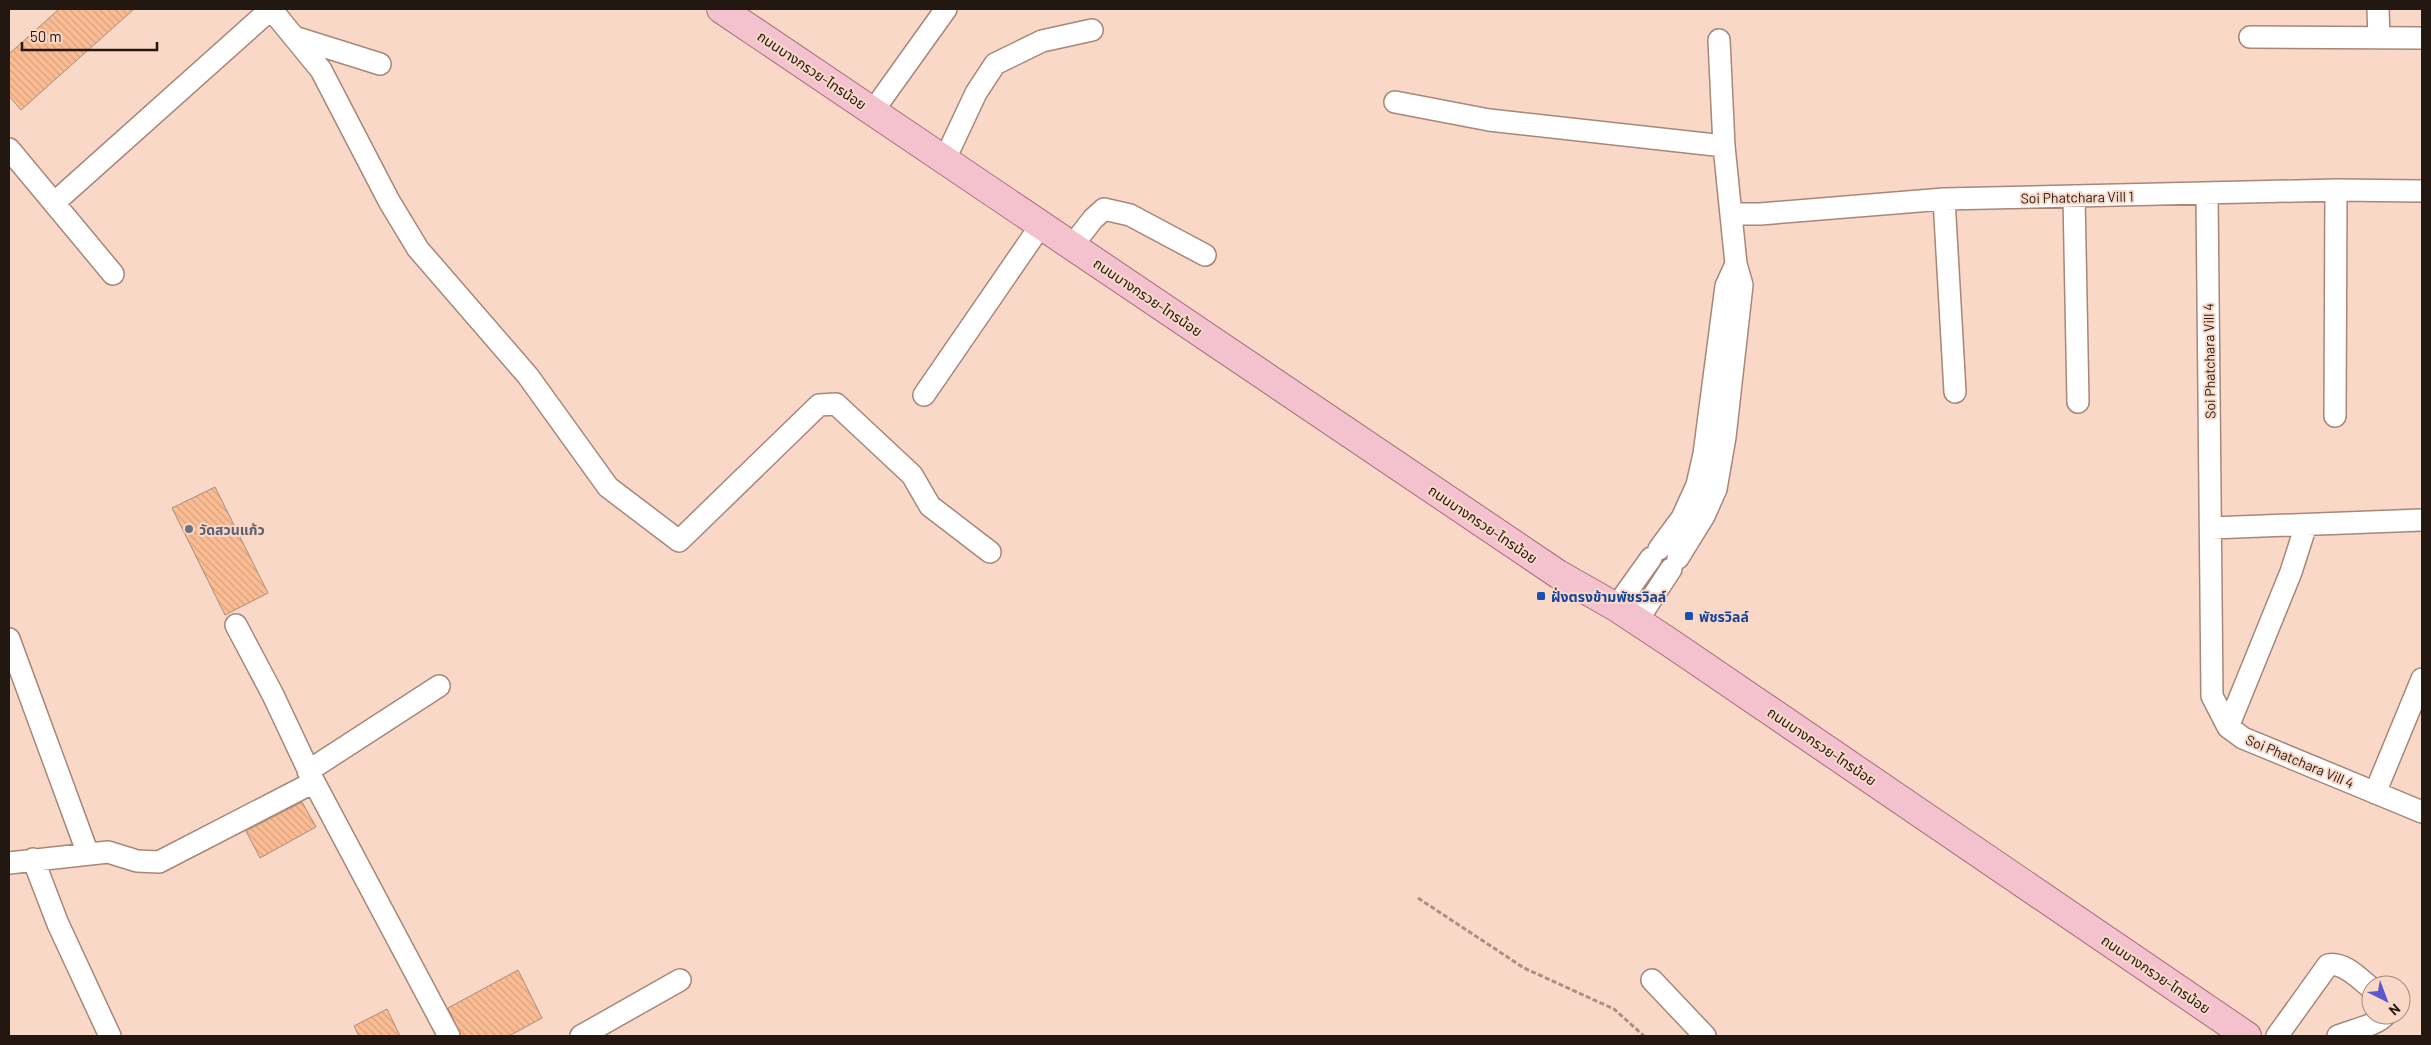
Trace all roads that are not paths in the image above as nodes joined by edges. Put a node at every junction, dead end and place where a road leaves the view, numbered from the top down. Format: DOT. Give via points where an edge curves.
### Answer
graph roads {
  1 [pos="271,9"];
  2 [pos="722,9"];
  3 [pos="946,9"];
  4 [pos="2378,9"];
  5 [pos="745,17"];
  6 [pos="1092,30"];
  7 [pos="294,37"];
  8 [pos="2250,37"];
  9 [pos="2379,38"];
  10 [pos="2422,38"];
  11 [pos="1719,40"];
  12 [pos="380,64"];
  13 [pos="1395,102"];
  14 [pos="873,111"];
  15 [pos="1724,146"];
  16 [pos="9,149"];
  17 [pos="945,160"];
  18 [pos="2336,190"];
  19 [pos="2422,191"];
  20 [pos="2207,194"];
  21 [pos="2074,196"];
  22 [pos="1944,200"];
  23 [pos="54,203"];
  24 [pos="1732,214"];
  25 [pos="1040,225"];
  26 [pos="1072,246"];
  27 [pos="1205,255"];
  28 [pos="113,274"];
  29 [pos="1955,392"];
  30 [pos="924,394"];
  31 [pos="2078,402"];
  32 [pos="2335,416"];
  33 [pos="2422,520"];
  34 [pos="2306,525"];
  35 [pos="2211,528"];
  36 [pos="990,552"];
  37 [pos="1626,614"];
  38 [pos="236,625"];
  39 [pos="9,639"];
  40 [pos="2422,679"];
  41 [pos="439,686"];
  42 [pos="2228,727"];
  43 [pos="311,776"];
  44 [pos="2376,793"];
  45 [pos="2422,812"];
  46 [pos="88,854"];
  47 [pos="33,859"];
  48 [pos="9,863"];
  49 [pos="680,980"];
  50 [pos="1652,980"];
  51 [pos="2361,980"];
  52 [pos="2369,1025"];
  53 [pos="110,1036"];
  54 [pos="449,1036"];
  55 [pos="581,1036"];
  56 [pos="1705,1036"];
  57 [pos="2247,1036"];
  58 [pos="2277,1036"];
  59 [pos="2338,1036"];
  1 -- 7 [label="street"];
  1 -- 23 [label="street"];
  2 -- 5 [label="main road, ถนนบางกรวย-ไทรน้อย"];
  3 -- 14 [label="street"];
  4 -- 9 [label="street"];
  5 -- 14 [label="main road, ถนนบางกรวย-ไทรน้อย"];
  6 -- 17 [label="street" via="1042,41 995,64 976,94"];
  7 -- 12 [label="street"];
  7 -- 36 [label="street" via="321,70 389,201 418,248 528,376 608,487 678,540 819,405 836,404 912,475 930,506"];
  8 -- 9 [label="street"];
  9 -- 10 [label="street"];
  11 -- 15 [label="street"];
  13 -- 15 [label="street" via="1489,120"];
  14 -- 17 [label="main road, ถนนบางกรวย-ไทรน้อย"];
  15 -- 24 [label="street"];
  16 -- 23 [label="street"];
  17 -- 25 [label="main road, ถนนบางกรวย-ไทรน้อย"];
  18 -- 19 [label="street, Soi Phatchara Vill 1"];
  18 -- 20 [label="street, Soi Phatchara Vill 1"];
  18 -- 32 [label="street"];
  20 -- 21 [label="street, Soi Phatchara Vill 1"];
  20 -- 35 [label="street, Soi Phatchara Vill 4"];
  21 -- 22 [label="street, Soi Phatchara Vill 1"];
  21 -- 31 [label="street"];
  22 -- 24 [label="street, Soi Phatchara Vill 1"];
  22 -- 29 [label="street"];
  23 -- 28 [label="street"];
  24 -- 37 [label="street" via="1736,264 1726,286 1704,454 1706,487 1682,518 1665,559"];
  25 -- 26 [label="main road, ถนนบางกรวย-ไทรน้อย"];
  25 -- 30 [label="street"];
  26 -- 27 [label="street" via="1104,209 1130,215"];
  26 -- 37 [label="main road, ถนนบางกรวย-ไทรน้อย" via="1558,574"];
  33 -- 34 [label="street"];
  34 -- 35 [label="street"];
  34 -- 42 [label="street" via="2291,572"];
  35 -- 42 [label="street, Soi Phatchara Vill 4" via="2212,696"];
  37 -- 57 [label="main road, ถนนบางกรวย-ไทรน้อย"];
  38 -- 43 [label="street"];
  39 -- 46 [label="street"];
  40 -- 44 [label="street"];
  41 -- 43 [label="street"];
  42 -- 44 [label="street, Soi Phatchara Vill 4" via="2243,738 2289,759"];
  43 -- 46 [label="street" via="159,862 137,861 108,852"];
  43 -- 54 [label="street"];
  44 -- 45 [label="street, Soi Phatchara Vill 4"];
  46 -- 47 [label="street"];
  47 -- 48 [label="street"];
  47 -- 53 [label="street" via="58,924"];
  49 -- 55 [label="street"];
  50 -- 56 [label="street"];
  51 -- 58 [label="street" via="2335,964 2328,964"];
  52 -- 59 [label="street"];
}
